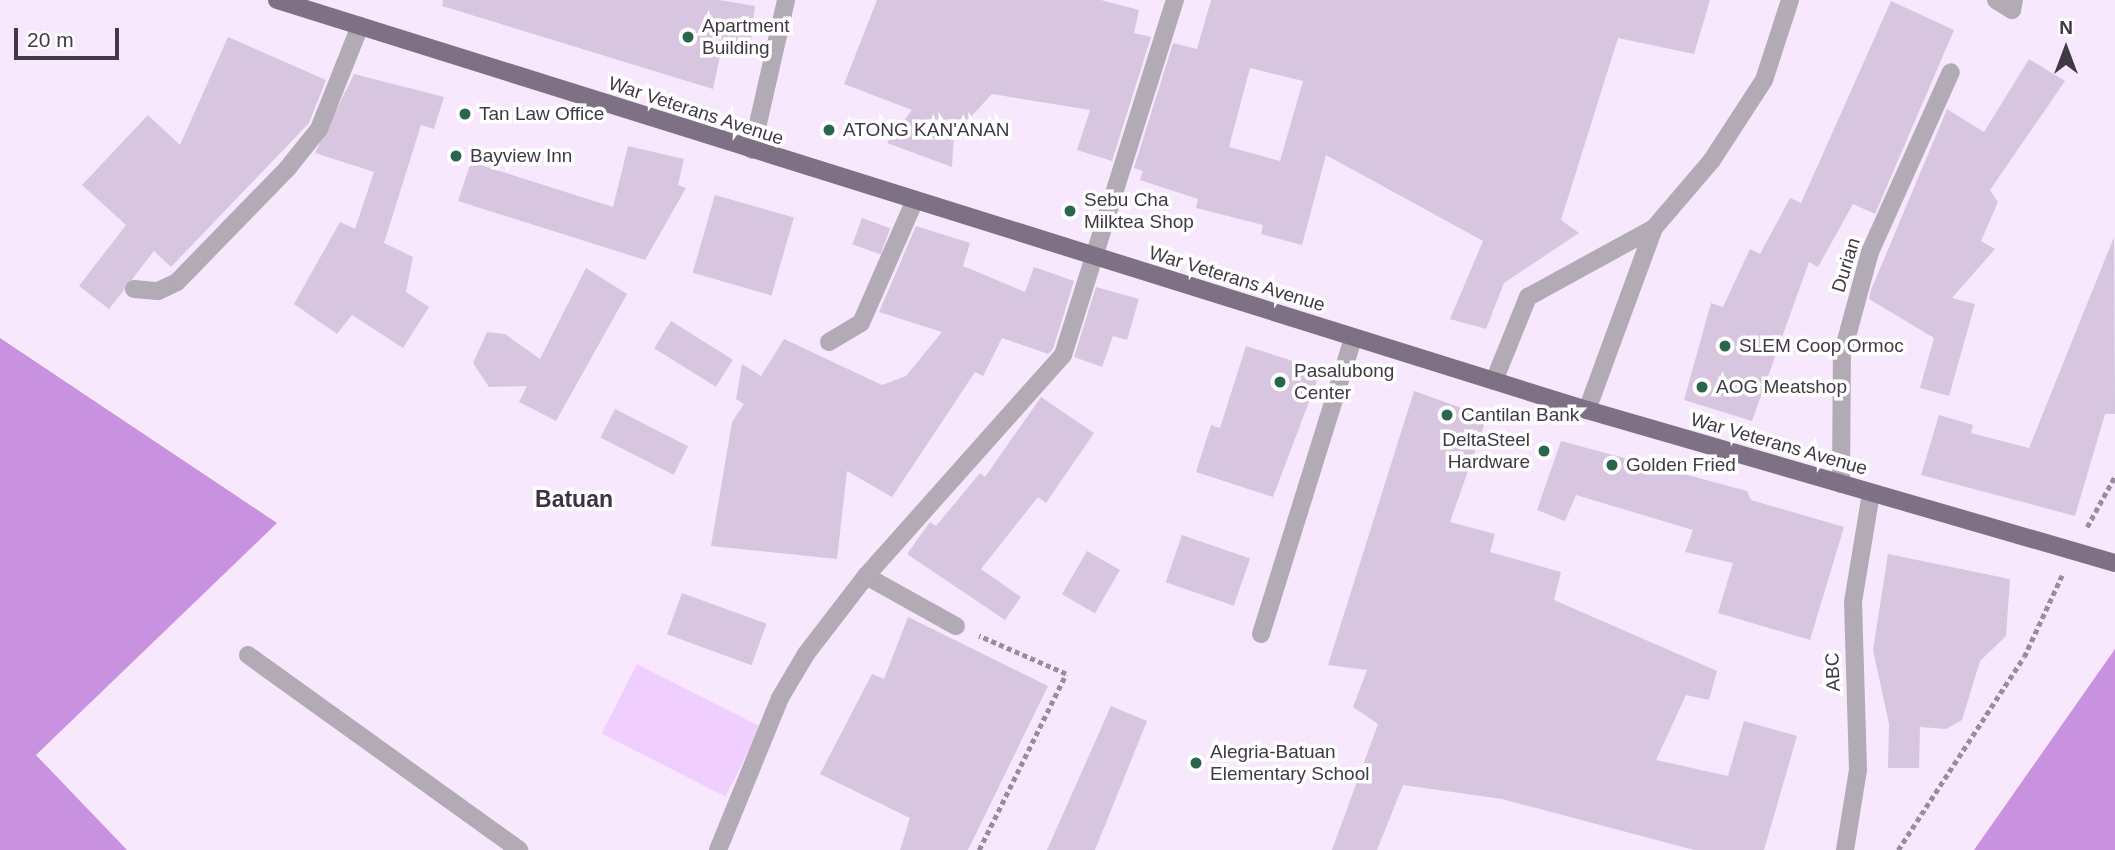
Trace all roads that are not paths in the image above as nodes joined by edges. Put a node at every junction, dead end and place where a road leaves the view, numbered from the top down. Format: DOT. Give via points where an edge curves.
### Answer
graph roads {
  1 [pos="277,0"];
  2 [pos="786,0"];
  3 [pos="1174,0"];
  4 [pos="1790,0"];
  5 [pos="1996,0"];
  6 [pos="2014,0"];
  7 [pos="360,26"];
  8 [pos="1951,72"];
  9 [pos="752,150"];
  10 [pos="914,202"];
  11 [pos="1654,228"];
  12 [pos="1091,255"];
  13 [pos="134,289"];
  14 [pos="1353,338"];
  15 [pos="829,342"];
  16 [pos="1494,381"];
  17 [pos="1587,410"];
  18 [pos="1841,484"];
  19 [pos="1871,493"];
  20 [pos="2112,562"];
  21 [pos="866,576"];
  22 [pos="956,625"];
  23 [pos="1261,634"];
  24 [pos="248,655"];
  25 [pos="519,850"];
  26 [pos="718,850"];
  27 [pos="1845,850"];
  1 -- 7 [label="main road, War Veterans Avenue"];
  2 -- 9 [label="street"];
  3 -- 12 [label="street"];
  4 -- 11 [label="street" via="1764,80 1712,160"];
  5 -- 6 [label="street" via="2012,10"];
  7 -- 9 [label="main road, War Veterans Avenue"];
  7 -- 13 [label="street" via="319,129 286,169 177,282 158,291"];
  8 -- 18 [label="street, Durian" via="1870,252 1842,355"];
  9 -- 10 [label="main road, War Veterans Avenue"];
  10 -- 12 [label="main road, War Veterans Avenue"];
  10 -- 15 [label="street" via="861,323"];
  11 -- 16 [label="street" via="1528,297"];
  11 -- 17 [label="street"];
  12 -- 14 [label="main road, War Veterans Avenue"];
  12 -- 21 [label="street" via="1057,363"];
  14 -- 16 [label="main road, War Veterans Avenue"];
  14 -- 23 [label="street"];
  16 -- 17 [label="main road, War Veterans Avenue"];
  17 -- 18 [label="main road, War Veterans Avenue"];
  18 -- 19 [label="main road, War Veterans Avenue"];
  19 -- 20 [label="main road, War Veterans Avenue"];
  19 -- 27 [label="street, ABC" via="1853,602 1858,770"];
  21 -- 22 [label="street"];
  21 -- 26 [label="street" via="780,698"];
  24 -- 25 [label="street"];
}
